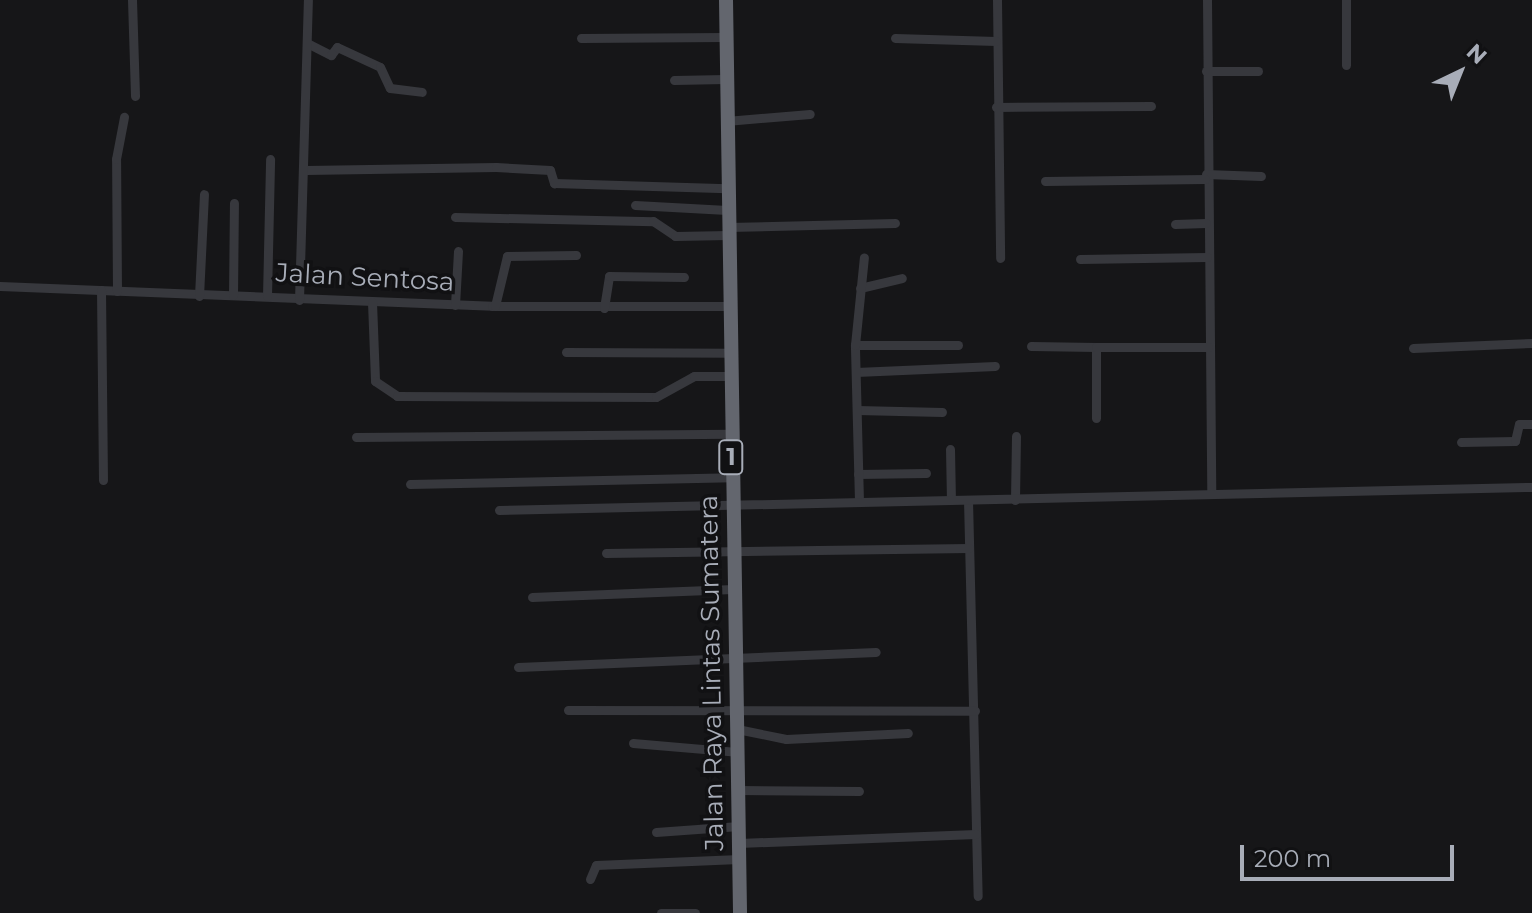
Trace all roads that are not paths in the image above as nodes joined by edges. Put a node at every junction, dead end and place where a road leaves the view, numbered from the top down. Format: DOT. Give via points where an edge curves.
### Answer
graph roads {
  1 [pos="132,0"];
  2 [pos="308,0"];
  3 [pos="726,0"];
  4 [pos="997,0"];
  5 [pos="1207,0"];
  6 [pos="1346,0"];
  7 [pos="725,37"];
  8 [pos="581,38"];
  9 [pos="895,38"];
  10 [pos="996,41"];
  11 [pos="307,43"];
  12 [pos="1346,65"];
  13 [pos="1206,71"];
  14 [pos="1258,71"];
  15 [pos="725,79"];
  16 [pos="674,80"];
  17 [pos="422,92"];
  18 [pos="135,96"];
  19 [pos="1151,106"];
  20 [pos="996,107"];
  21 [pos="810,114"];
  22 [pos="124,117"];
  23 [pos="726,121"];
  24 [pos="270,159"];
  25 [pos="306,170"];
  26 [pos="1206,176"];
  27 [pos="1261,176"];
  28 [pos="1045,181"];
  29 [pos="727,188"];
  30 [pos="204,194"];
  31 [pos="234,203"];
  32 [pos="635,205"];
  33 [pos="727,210"];
  34 [pos="455,217"];
  35 [pos="895,223"];
  36 [pos="1206,223"];
  37 [pos="1175,224"];
  38 [pos="728,231"];
  39 [pos="458,251"];
  40 [pos="576,255"];
  41 [pos="864,257"];
  42 [pos="1207,257"];
  43 [pos="1000,258"];
  44 [pos="1080,259"];
  45 [pos="684,277"];
  46 [pos="902,278"];
  47 [pos="0,286"];
  48 [pos="860,288"];
  49 [pos="101,290"];
  50 [pos="117,291"];
  51 [pos="233,295"];
  52 [pos="199,296"];
  53 [pos="267,296"];
  54 [pos="299,300"];
  55 [pos="372,302"];
  56 [pos="455,305"];
  57 [pos="495,306"];
  58 [pos="729,306"];
  59 [pos="604,308"];
  60 [pos="1532,343"];
  61 [pos="855,345"];
  62 [pos="958,345"];
  63 [pos="1031,346"];
  64 [pos="1096,347"];
  65 [pos="1208,347"];
  66 [pos="1413,348"];
  67 [pos="566,352"];
  68 [pos="730,353"];
  69 [pos="995,366"];
  70 [pos="856,372"];
  71 [pos="730,376"];
  72 [pos="857,410"];
  73 [pos="942,412"];
  74 [pos="1096,418"];
  75 [pos="1532,424"];
  76 [pos="730,434"];
  77 [pos="1016,436"];
  78 [pos="356,437"];
  79 [pos="1461,442"];
  80 [pos="950,449"];
  81 [pos="926,473"];
  82 [pos="858,474"];
  83 [pos="732,477"];
  84 [pos="103,480"];
  85 [pos="410,484"];
  86 [pos="1532,487"];
  87 [pos="1211,494"];
  88 [pos="951,500"];
  89 [pos="968,500"];
  90 [pos="1015,500"];
  91 [pos="859,501"];
  92 [pos="732,502"];
  93 [pos="499,510"];
  94 [pos="969,548"];
  95 [pos="733,552"];
  96 [pos="606,553"];
  97 [pos="733,589"];
  98 [pos="532,597"];
  99 [pos="876,652"];
  100 [pos="734,658"];
  101 [pos="518,667"];
  102 [pos="736,708"];
  103 [pos="568,710"];
  104 [pos="975,711"];
  105 [pos="737,729"];
  106 [pos="908,733"];
  107 [pos="633,743"];
  108 [pos="737,752"];
  109 [pos="738,790"];
  110 [pos="859,791"];
  111 [pos="739,826"];
  112 [pos="656,832"];
  113 [pos="976,834"];
  114 [pos="739,843"];
  115 [pos="739,859"];
  116 [pos="590,879"];
  117 [pos="978,896"];
  118 [pos="661,913"];
  119 [pos="695,913"];
  120 [pos="740,913"];
  1 -- 18 [label="street"];
  2 -- 11 [label="street"];
  3 -- 7 [label="highway, Jalan Raya Lintas Sumatera / 1"];
  4 -- 10 [label="street"];
  5 -- 13 [label="street"];
  6 -- 12 [label="street"];
  7 -- 8 [label="street"];
  7 -- 15 [label="highway, Jalan Raya Lintas Sumatera / 1"];
  9 -- 10 [label="street"];
  10 -- 20 [label="street"];
  11 -- 17 [label="street" via="380,67 390,88"];
  11 -- 25 [label="street"];
  13 -- 14 [label="street"];
  13 -- 26 [label="street"];
  15 -- 16 [label="street"];
  15 -- 23 [label="highway, Jalan Raya Lintas Sumatera / 1"];
  19 -- 20 [label="street"];
  20 -- 43 [label="street"];
  21 -- 23 [label="street"];
  22 -- 50 [label="street" via="116,159"];
  23 -- 29 [label="highway, Jalan Raya Lintas Sumatera / 1"];
  24 -- 53 [label="street"];
  25 -- 29 [label="street" via="496,167 550,170 554,183"];
  25 -- 54 [label="street"];
  26 -- 27 [label="street"];
  26 -- 28 [label="street"];
  26 -- 36 [label="street"];
  29 -- 33 [label="highway, Jalan Raya Lintas Sumatera / 1"];
  30 -- 52 [label="street"];
  31 -- 51 [label="street"];
  32 -- 33 [label="street"];
  33 -- 38 [label="highway, Jalan Raya Lintas Sumatera / 1"];
  34 -- 38 [label="street" via="653,221 675,236"];
  35 -- 38 [label="street"];
  36 -- 37 [label="street"];
  36 -- 42 [label="street"];
  38 -- 58 [label="highway, Jalan Raya Lintas Sumatera / 1"];
  39 -- 56 [label="street"];
  40 -- 57 [label="street" via="507,256"];
  41 -- 48 [label="street"];
  42 -- 44 [label="street"];
  42 -- 65 [label="street"];
  45 -- 59 [label="street" via="609,276"];
  46 -- 48 [label="street"];
  47 -- 49 [label="street, Jalan Sentosa"];
  48 -- 61 [label="street"];
  49 -- 50 [label="street, Jalan Sentosa"];
  49 -- 84 [label="street"];
  50 -- 52 [label="street, Jalan Sentosa"];
  51 -- 52 [label="street, Jalan Sentosa"];
  51 -- 53 [label="street, Jalan Sentosa"];
  53 -- 54 [label="street, Jalan Sentosa"];
  54 -- 55 [label="street, Jalan Sentosa"];
  55 -- 56 [label="street, Jalan Sentosa"];
  55 -- 71 [label="street" via="375,381 397,396 656,397 694,376"];
  56 -- 57 [label="street, Jalan Sentosa"];
  57 -- 59 [label="street, Jalan Sentosa"];
  58 -- 59 [label="street, Jalan Sentosa"];
  58 -- 68 [label="highway, Jalan Raya Lintas Sumatera / 1"];
  60 -- 66 [label="street"];
  61 -- 62 [label="street"];
  61 -- 70 [label="street"];
  63 -- 64 [label="street"];
  64 -- 65 [label="street"];
  64 -- 74 [label="street"];
  65 -- 87 [label="street"];
  67 -- 68 [label="street"];
  68 -- 71 [label="highway, Jalan Raya Lintas Sumatera / 1"];
  69 -- 70 [label="street"];
  70 -- 72 [label="street"];
  71 -- 76 [label="highway, Jalan Raya Lintas Sumatera / 1"];
  72 -- 73 [label="street"];
  72 -- 82 [label="street"];
  75 -- 79 [label="street" via="1519,424 1515,441"];
  76 -- 78 [label="street"];
  76 -- 83 [label="highway, Jalan Raya Lintas Sumatera / 1"];
  77 -- 90 [label="street"];
  80 -- 88 [label="street"];
  81 -- 82 [label="street"];
  82 -- 91 [label="street"];
  83 -- 85 [label="street"];
  83 -- 92 [label="highway, Jalan Raya Lintas Sumatera / 1"];
  86 -- 87 [label="street"];
  87 -- 90 [label="street"];
  88 -- 89 [label="street"];
  88 -- 91 [label="street"];
  89 -- 90 [label="street"];
  89 -- 94 [label="street"];
  91 -- 92 [label="street"];
  92 -- 93 [label="street"];
  92 -- 95 [label="highway, Jalan Raya Lintas Sumatera / 1"];
  94 -- 95 [label="street"];
  94 -- 104 [label="street"];
  95 -- 96 [label="street"];
  95 -- 97 [label="highway, Jalan Raya Lintas Sumatera / 1"];
  97 -- 98 [label="street"];
  97 -- 100 [label="highway, Jalan Raya Lintas Sumatera / 1"];
  99 -- 100 [label="street"];
  100 -- 101 [label="street"];
  100 -- 102 [label="highway, Jalan Raya Lintas Sumatera / 1"];
  102 -- 103 [label="street"];
  102 -- 104 [label="street"];
  102 -- 105 [label="highway, Jalan Raya Lintas Sumatera / 1"];
  104 -- 113 [label="street"];
  105 -- 106 [label="street" via="795,739"];
  105 -- 108 [label="highway, Jalan Raya Lintas Sumatera / 1"];
  107 -- 108 [label="street"];
  108 -- 109 [label="highway, Jalan Raya Lintas Sumatera / 1"];
  109 -- 110 [label="street"];
  109 -- 111 [label="highway, Jalan Raya Lintas Sumatera / 1"];
  111 -- 112 [label="street"];
  111 -- 114 [label="highway, Jalan Raya Lintas Sumatera / 1"];
  113 -- 114 [label="street"];
  113 -- 117 [label="street"];
  114 -- 115 [label="highway, Jalan Raya Lintas Sumatera / 1"];
  115 -- 116 [label="street" via="596,865"];
  115 -- 120 [label="highway, Jalan Raya Lintas Sumatera / 1"];
  118 -- 119 [label="street"];
}
